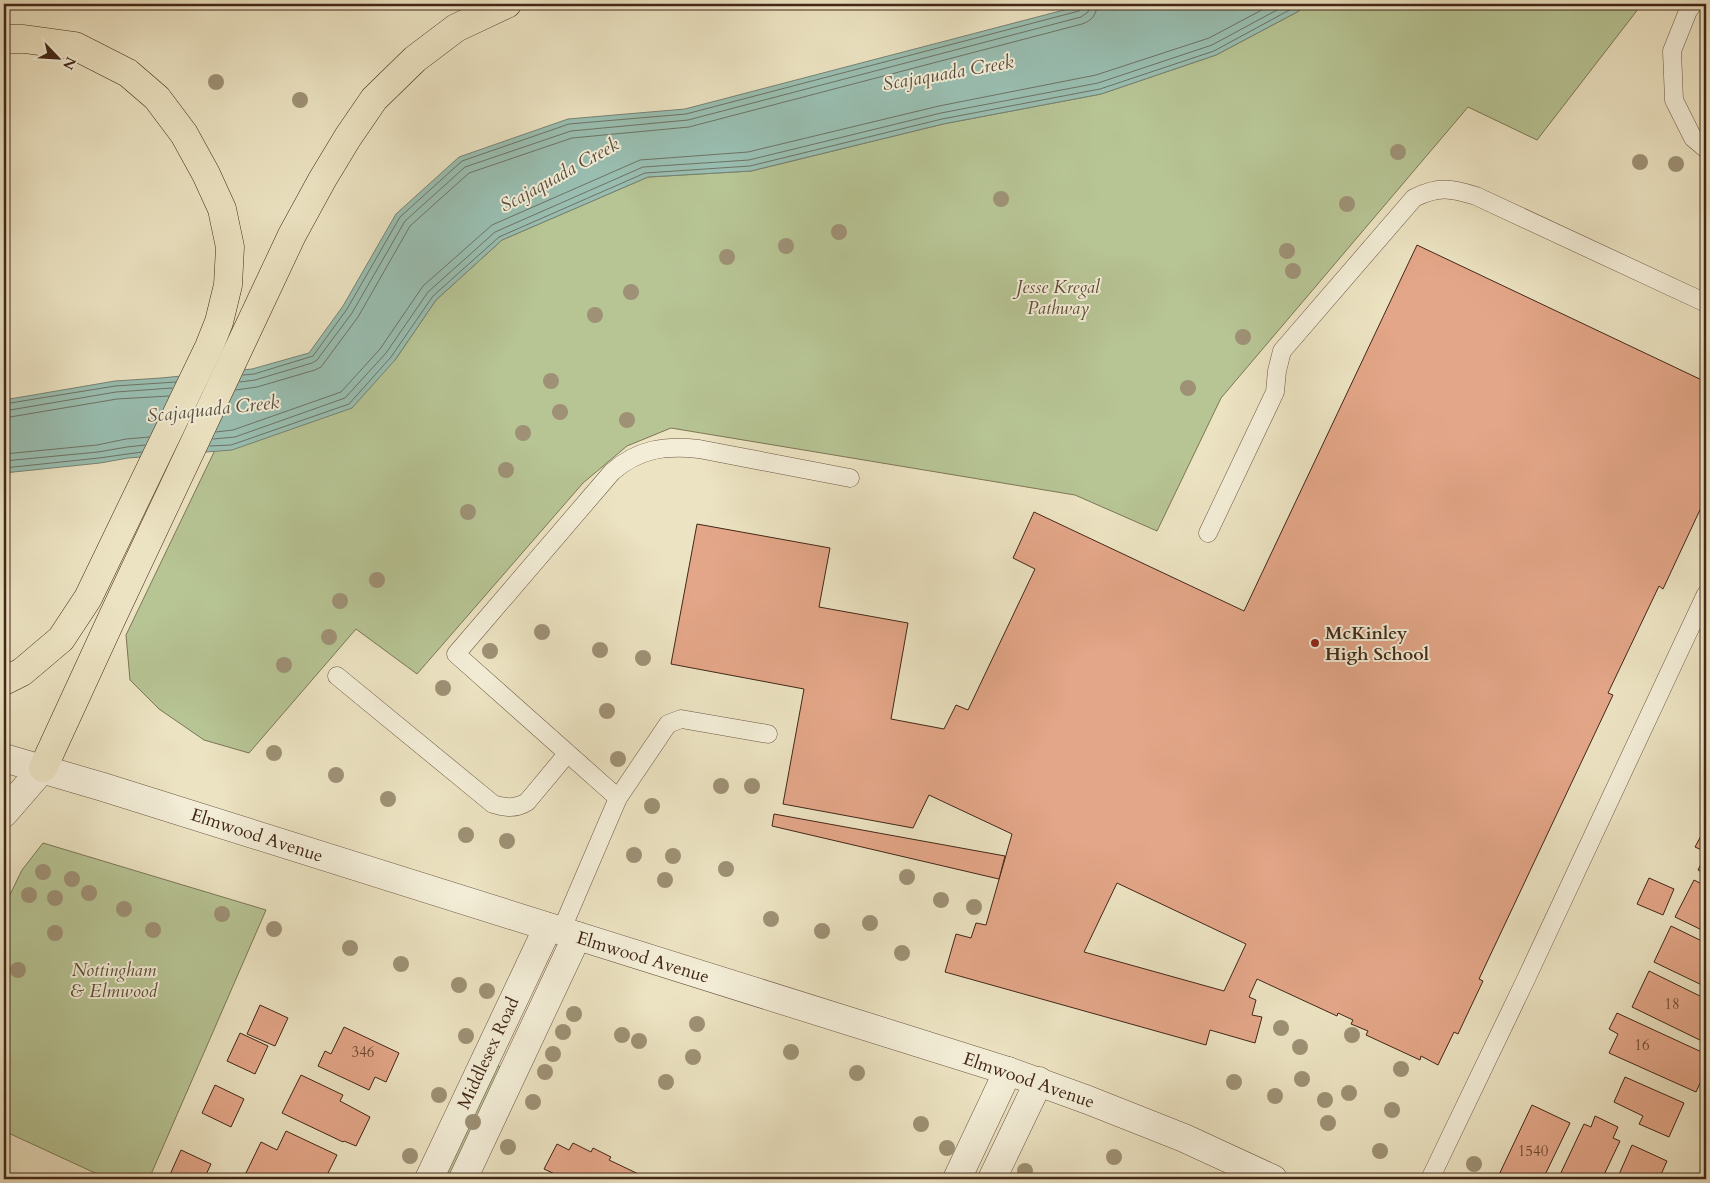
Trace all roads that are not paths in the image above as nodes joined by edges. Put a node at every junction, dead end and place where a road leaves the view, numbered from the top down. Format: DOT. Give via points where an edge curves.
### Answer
graph roads {
  1 [pos="507,4"];
  2 [pos="1693,4"];
  3 [pos="4,39"];
  4 [pos="1706,149"];
  5 [pos="1706,303"];
  6 [pos="850,478"];
  7 [pos="1208,533"];
  8 [pos="1706,594"];
  9 [pos="337,676"];
  10 [pos="4,681"];
  11 [pos="768,734"];
  12 [pos="567,754"];
  13 [pos="4,758"];
  14 [pos="43,768"];
  15 [pos="618,798"];
  16 [pos="4,813"];
  17 [pos="562,931"];
  18 [pos="1008,1071"];
  19 [pos="1039,1081"];
  20 [pos="429,1179"];
  21 [pos="463,1179"];
  22 [pos="957,1179"];
  23 [pos="992,1179"];
  24 [pos="1273,1179"];
  25 [pos="1430,1179"];
  1 -- 14 [label="highway" via="456,28 416,59 374,99 348,137 292,235"];
  2 -- 4 [label="lane" via="1672,51 1674,100 1693,138"];
  3 -- 10 [label="highway" via="75,46 128,72 157,98 184,134 206,174 222,209 230,247 228,285 209,347 88,598 61,639 22,672"];
  5 -- 7 [label="lane" via="1476,196 1443,188 1414,198 1282,351 1275,392"];
  6 -- 12 [label="lane" via="681,447 666,447 636,456 612,472 456,654"];
  8 -- 25 [label="lane"];
  9 -- 12 [label="lane" via="493,804 509,808 528,802"];
  11 -- 15 [label="lane" via="680,720 668,724"];
  12 -- 15 [label="lane"];
  13 -- 14 [label="street, Elmwood Avenue"];
  14 -- 16 [label="street"];
  14 -- 17 [label="street, Elmwood Avenue"];
  15 -- 17 [label="lane"];
  17 -- 18 [label="street, Elmwood Avenue"];
  17 -- 20 [label="street, Middlesex Road"];
  17 -- 21 [label="street, Middlesex Road"];
  18 -- 19 [label="street, Elmwood Avenue"];
  18 -- 22 [label="street"];
  19 -- 23 [label="street"];
  19 -- 24 [label="street, Elmwood Avenue" via="1184,1138"];
}
